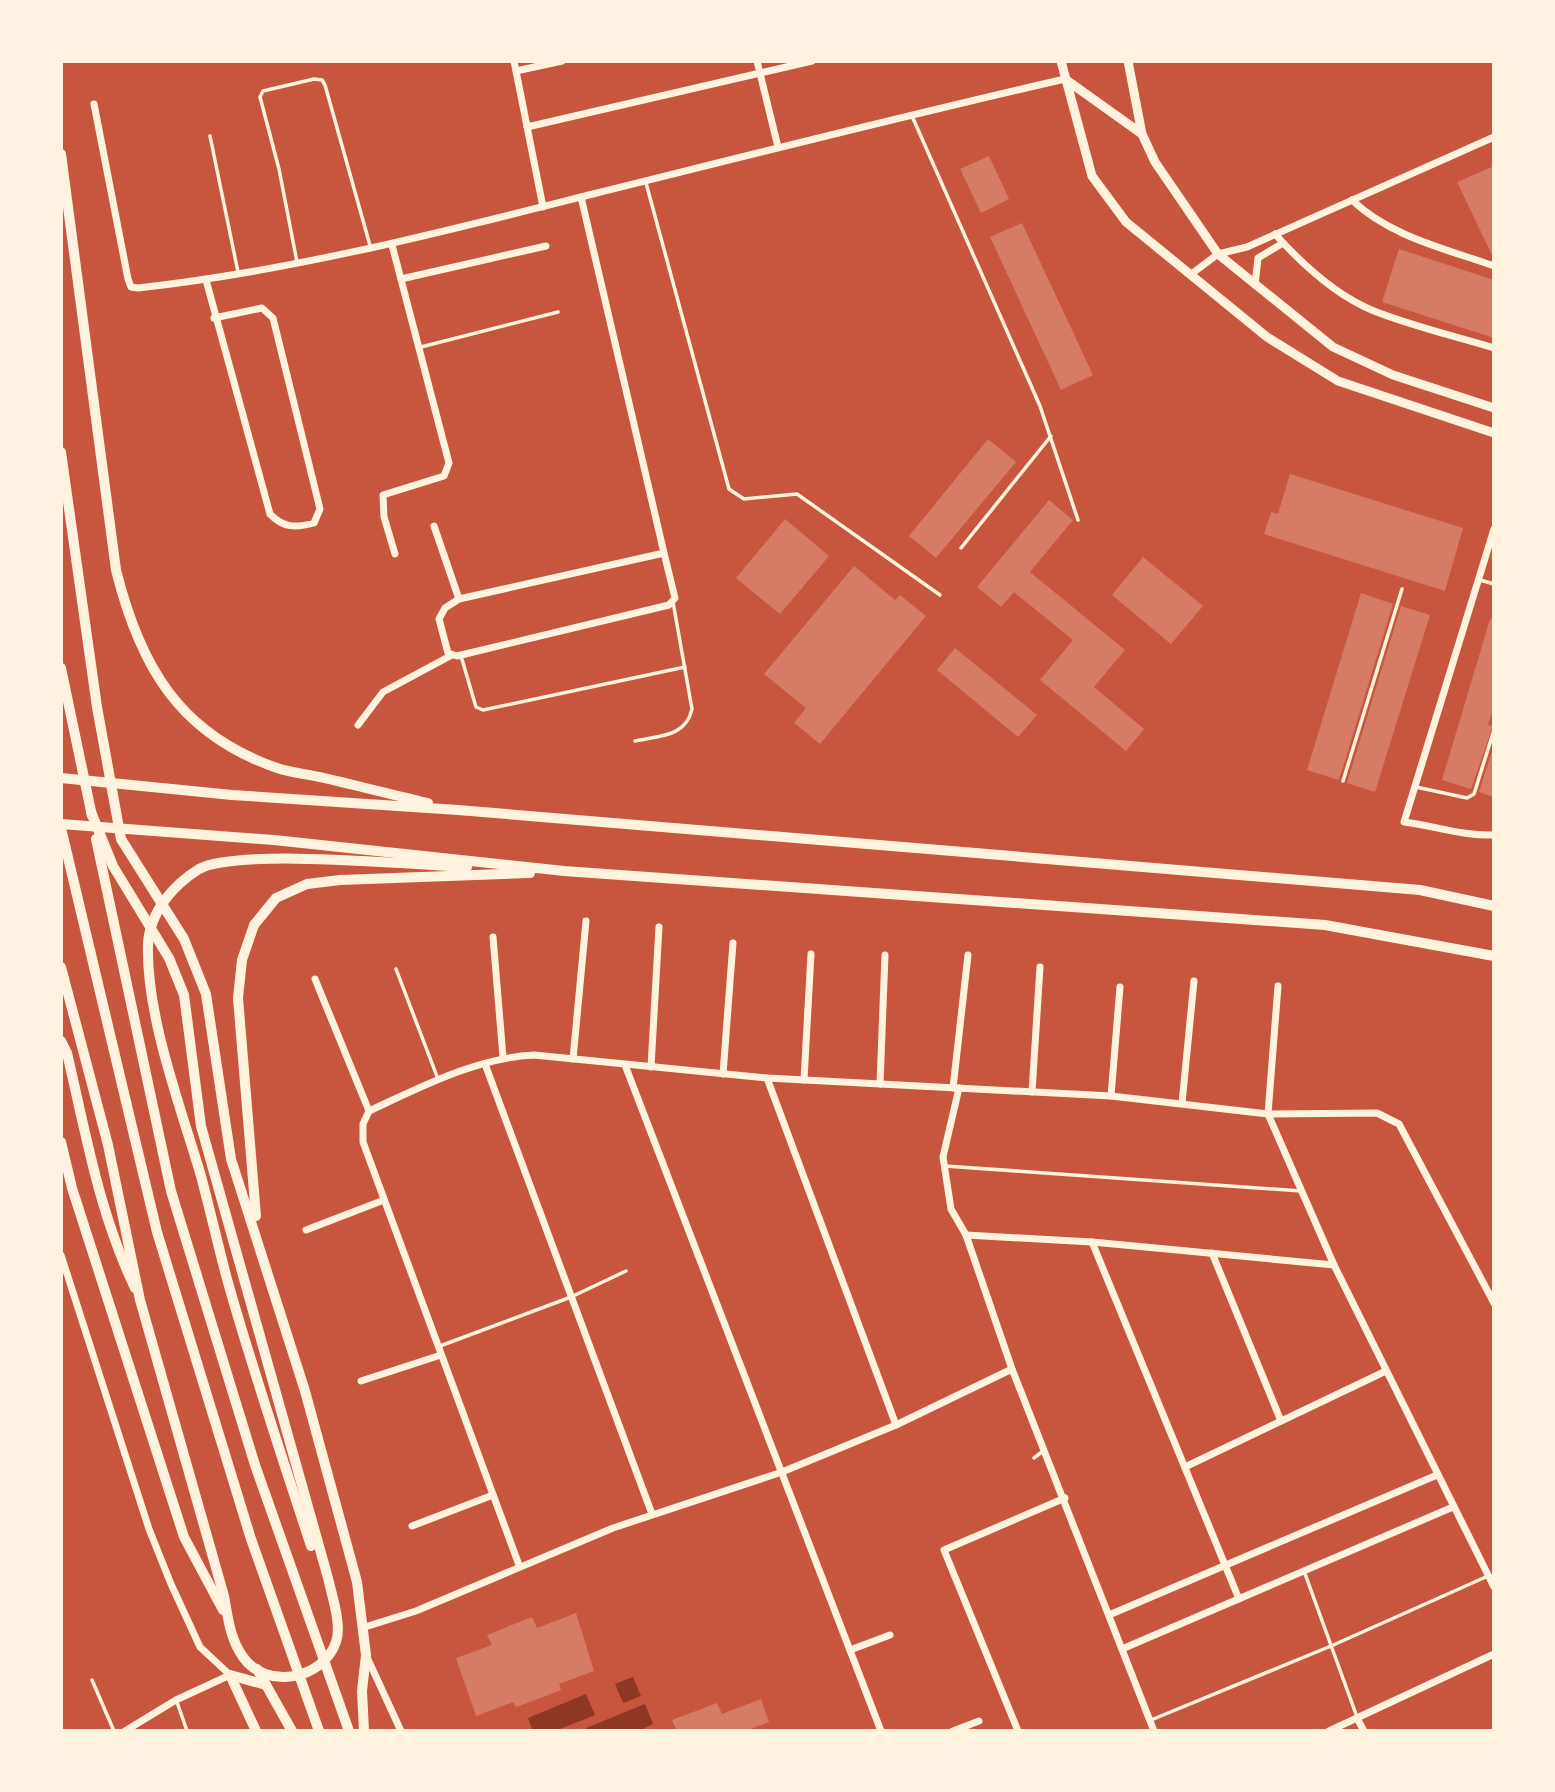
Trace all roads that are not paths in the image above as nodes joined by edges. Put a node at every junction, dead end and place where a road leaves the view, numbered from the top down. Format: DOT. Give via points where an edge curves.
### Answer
graph roads {
  1 [pos="514,61"];
  2 [pos="562,61"];
  3 [pos="757,61"];
  4 [pos="812,61"];
  5 [pos="1061,61"];
  6 [pos="1128,61"];
  7 [pos="516,71"];
  8 [pos="760,72"];
  9 [pos="1065,79"];
  10 [pos="94,104"];
  11 [pos="911,114"];
  12 [pos="527,127"];
  13 [pos="1142,134"];
  14 [pos="210,136"];
  15 [pos="1494,137"];
  16 [pos="778,147"];
  17 [pos="61,154"];
  18 [pos="646,181"];
  19 [pos="580,197"];
  20 [pos="1352,200"];
  21 [pos="61,207"];
  22 [pos="543,207"];
  23 [pos="1275,234"];
  24 [pos="1283,243"];
  25 [pos="392,245"];
  26 [pos="546,246"];
  27 [pos="371,249"];
  28 [pos="1218,254"];
  29 [pos="297,264"];
  30 [pos="1493,266"];
  31 [pos="239,274"];
  32 [pos="1191,275"];
  33 [pos="401,279"];
  34 [pos="206,281"];
  35 [pos="1255,285"];
  36 [pos="558,312"];
  37 [pos="214,318"];
  38 [pos="418,347"];
  39 [pos="1494,348"];
  40 [pos="1494,408"];
  41 [pos="1494,433"];
  42 [pos="1051,436"];
  43 [pos="61,452"];
  44 [pos="1078,520"];
  45 [pos="434,526"];
  46 [pos="1494,529"];
  47 [pos="961,548"];
  48 [pos="664,553"];
  49 [pos="395,554"];
  50 [pos="116,570"];
  51 [pos="1478,579"];
  52 [pos="1494,584"];
  53 [pos="1402,589"];
  54 [pos="940,595"];
  55 [pos="459,599"];
  56 [pos="673,602"];
  57 [pos="457,655"];
  58 [pos="685,667"];
  59 [pos="61,668"];
  60 [pos="358,725"];
  61 [pos="1494,730"];
  62 [pos="635,741"];
  63 [pos="61,778"];
  64 [pos="1343,781"];
  65 [pos="1415,786"];
  66 [pos="458,810"];
  67 [pos="91,812"];
  68 [pos="61,826"];
  69 [pos="1494,835"];
  70 [pos="565,871"];
  71 [pos="1494,906"];
  72 [pos="586,920"];
  73 [pos="659,927"];
  74 [pos="493,937"];
  75 [pos="733,943"];
  76 [pos="811,954"];
  77 [pos="885,955"];
  78 [pos="968,955"];
  79 [pos="1494,956"];
  80 [pos="61,967"];
  81 [pos="1040,967"];
  82 [pos="397,969"];
  83 [pos="315,979"];
  84 [pos="1194,981"];
  85 [pos="1279,986"];
  86 [pos="1120,987"];
  87 [pos="61,1041"];
  88 [pos="503,1057"];
  89 [pos="573,1059"];
  90 [pos="485,1064"];
  91 [pos="625,1065"];
  92 [pos="651,1067"];
  93 [pos="723,1074"];
  94 [pos="767,1078"];
  95 [pos="438,1079"];
  96 [pos="804,1080"];
  97 [pos="880,1084"];
  98 [pos="956,1088"];
  99 [pos="1032,1092"];
  100 [pos="1111,1096"];
  101 [pos="1182,1103"];
  102 [pos="369,1111"];
  103 [pos="1268,1114"];
  104 [pos="61,1142"];
  105 [pos="943,1166"];
  106 [pos="1302,1191"];
  107 [pos="384,1200"];
  108 [pos="306,1230"];
  109 [pos="257,1232"];
  110 [pos="966,1235"];
  111 [pos="1092,1241"];
  112 [pos="1212,1253"];
  113 [pos="61,1255"];
  114 [pos="1334,1265"];
  115 [pos="626,1271"];
  116 [pos="570,1297"];
  117 [pos="141,1300"];
  118 [pos="1494,1303"];
  119 [pos="438,1347"];
  120 [pos="442,1355"];
  121 [pos="1012,1369"];
  122 [pos="1386,1371"];
  123 [pos="361,1381"];
  124 [pos="1281,1421"];
  125 [pos="896,1425"];
  126 [pos="1045,1450"];
  127 [pos="1034,1458"];
  128 [pos="1185,1467"];
  129 [pos="782,1472"];
  130 [pos="1437,1475"];
  131 [pos="493,1495"];
  132 [pos="1065,1499"];
  133 [pos="1452,1507"];
  134 [pos="652,1514"];
  135 [pos="412,1526"];
  136 [pos="519,1565"];
  137 [pos="1225,1565"];
  138 [pos="1304,1571"];
  139 [pos="1489,1576"];
  140 [pos="1494,1587"];
  141 [pos="1239,1599"];
  142 [pos="1109,1615"];
  143 [pos="336,1623"];
  144 [pos="365,1627"];
  145 [pos="890,1635"];
  146 [pos="1332,1646"];
  147 [pos="1122,1649"];
  148 [pos="850,1650"];
  149 [pos="1494,1654"];
  150 [pos="366,1655"];
  151 [pos="230,1675"];
  152 [pos="92,1680"];
  153 [pos="265,1685"];
  154 [pos="176,1700"];
  155 [pos="1358,1720"];
  156 [pos="979,1721"];
  157 [pos="1149,1721"];
  158 [pos="114,1731"];
  159 [pos="125,1731"];
  160 [pos="187,1731"];
  161 [pos="256,1731"];
  162 [pos="292,1731"];
  163 [pos="319,1731"];
  164 [pos="349,1731"];
  165 [pos="364,1731"];
  166 [pos="401,1731"];
  167 [pos="881,1731"];
  168 [pos="953,1731"];
  169 [pos="1018,1731"];
  170 [pos="1154,1731"];
  171 [pos="1329,1731"];
  172 [pos="1364,1731"];
  1 -- 7 [label="street"];
  2 -- 7 [label="street"];
  3 -- 8 [label="street"];
  4 -- 8 [label="street"];
  5 -- 9 [label="street"];
  6 -- 13 [label="street"];
  7 -- 12 [label="street"];
  8 -- 12 [label="street"];
  8 -- 16 [label="street"];
  9 -- 11 [label="street"];
  9 -- 13 [label="street"];
  9 -- 32 [label="street" via="1092,176 1126,222"];
  10 -- 34 [label="street" via="131,287"];
  11 -- 16 [label="street"];
  11 -- 42 [label="lane"];
  12 -- 22 [label="street"];
  13 -- 28 [label="street" via="1155,162"];
  14 -- 31 [label="lane"];
  15 -- 20 [label="street"];
  16 -- 18 [label="street"];
  17 -- 50 [label="highway"];
  18 -- 19 [label="street"];
  18 -- 54 [label="lane" via="729,489 744,499 797,494"];
  19 -- 22 [label="street"];
  19 -- 48 [label="street"];
  20 -- 23 [label="street"];
  20 -- 30 [label="street" via="1385,226"];
  21 -- 50 [label="highway"];
  22 -- 25 [label="street"];
  23 -- 24 [label="street"];
  23 -- 28 [label="street"];
  24 -- 35 [label="street" via="1258,258"];
  24 -- 39 [label="street" via="1350,299 1374,311"];
  25 -- 27 [label="street"];
  25 -- 33 [label="street"];
  26 -- 33 [label="street"];
  27 -- 29 [label="street"];
  27 -- 29 [label="lane" via="325,85 314,79 263,91 260,97"];
  28 -- 32 [label="street"];
  28 -- 35 [label="street"];
  29 -- 31 [label="street"];
  31 -- 34 [label="street"];
  32 -- 41 [label="street" via="1267,337 1338,381"];
  33 -- 38 [label="street"];
  34 -- 37 [label="street"];
  35 -- 40 [label="street" via="1332,347 1393,375"];
  36 -- 38 [label="lane"];
  37 -- 37 [label="street" via="270,514 284,525 314,523 320,509 273,318 262,308"];
  38 -- 49 [label="street" via="449,463 444,476 383,495 381,505"];
  42 -- 44 [label="lane"];
  42 -- 47 [label="lane"];
  43 -- 109 [label="highway" via="121,839 184,939 206,994 232,1159"];
  45 -- 55 [label="street"];
  46 -- 51 [label="street"];
  48 -- 55 [label="street"];
  48 -- 56 [label="street"];
  50 -- 66 [label="highway" via="134,634 155,675 208,734 278,769"];
  51 -- 52 [label="lane"];
  51 -- 65 [label="street"];
  53 -- 64 [label="lane"];
  55 -- 57 [label="street" via="445,608 439,619 448,653"];
  56 -- 57 [label="street"];
  56 -- 58 [label="lane"];
  57 -- 58 [label="lane" via="476,707 483,710"];
  57 -- 60 [label="street" via="383,692"];
  58 -- 62 [label="lane" via="692,709 687,724 676,732"];
  59 -- 67 [label="highway"];
  61 -- 65 [label="lane" via="1474,794 1466,798"];
  63 -- 66 [label="highway"];
  65 -- 69 [label="street" via="1404,822 1466,836"];
  66 -- 71 [label="highway" via="1420,890"];
  67 -- 143 [label="highway" via="113,866 169,958 184,995 201,1126 300,1472"];
  67 -- 164 [label="highway" via="171,1191 255,1465"];
  68 -- 70 [label="highway" via="274,840"];
  68 -- 163 [label="highway" via="157,1232 251,1539"];
  70 -- 79 [label="highway" via="1325,925"];
  70 -- 109 [label="highway" via="340,880 307,884 276,898 254,925 242,960 238,998"];
  70 -- 143 [label="highway" via="269,859 218,862 200,869 167,897 154,916 148,944 151,978 167,1062 228,1280"];
  72 -- 89 [label="street"];
  73 -- 92 [label="street"];
  74 -- 88 [label="street"];
  75 -- 93 [label="street"];
  76 -- 96 [label="street"];
  77 -- 97 [label="street"];
  78 -- 98 [label="street"];
  80 -- 117 [label="highway"];
  81 -- 99 [label="street"];
  82 -- 95 [label="lane"];
  83 -- 102 [label="street"];
  84 -- 101 [label="street"];
  85 -- 103 [label="street"];
  86 -- 100 [label="street"];
  87 -- 117 [label="highway" via="97,1194"];
  88 -- 89 [label="street"];
  88 -- 90 [label="street"];
  89 -- 91 [label="street"];
  90 -- 95 [label="street"];
  90 -- 116 [label="street"];
  91 -- 92 [label="street"];
  91 -- 129 [label="street"];
  92 -- 93 [label="street"];
  93 -- 94 [label="street"];
  94 -- 96 [label="street"];
  94 -- 125 [label="street"];
  95 -- 102 [label="street"];
  96 -- 97 [label="street"];
  97 -- 98 [label="street"];
  98 -- 99 [label="street"];
  98 -- 105 [label="street"];
  99 -- 100 [label="street"];
  100 -- 101 [label="street"];
  101 -- 103 [label="street"];
  102 -- 107 [label="street" via="363,1142"];
  103 -- 106 [label="street"];
  103 -- 118 [label="street" via="1377,1113 1399,1124"];
  104 -- 153 [label="highway" via="184,1536"];
  105 -- 106 [label="lane"];
  105 -- 110 [label="street" via="951,1209"];
  106 -- 114 [label="street"];
  107 -- 108 [label="street"];
  107 -- 119 [label="street"];
  109 -- 144 [label="highway" via="340,1513"];
  110 -- 111 [label="street"];
  110 -- 121 [label="street"];
  111 -- 112 [label="street"];
  111 -- 128 [label="street"];
  112 -- 114 [label="street"];
  112 -- 124 [label="street"];
  113 -- 151 [label="street" via="171,1584 200,1647"];
  114 -- 122 [label="street"];
  115 -- 116 [label="lane"];
  116 -- 119 [label="lane"];
  116 -- 134 [label="street"];
  117 -- 143 [label="highway" via="230,1631 245,1660 275,1678 302,1675 332,1650 337,1642"];
  119 -- 120 [label="street"];
  120 -- 123 [label="street"];
  120 -- 131 [label="street"];
  121 -- 125 [label="street"];
  121 -- 126 [label="street"];
  122 -- 124 [label="street"];
  122 -- 130 [label="street"];
  124 -- 128 [label="street"];
  125 -- 129 [label="street"];
  126 -- 127 [label="lane"];
  126 -- 132 [label="street"];
  128 -- 137 [label="street"];
  129 -- 134 [label="street"];
  129 -- 148 [label="street"];
  130 -- 133 [label="street"];
  130 -- 137 [label="street"];
  131 -- 135 [label="street"];
  131 -- 136 [label="street"];
  132 -- 142 [label="street"];
  132 -- 169 [label="street" via="944,1550"];
  133 -- 138 [label="street"];
  133 -- 139 [label="street"];
  134 -- 136 [label="street"];
  136 -- 144 [label="street" via="416,1611"];
  137 -- 141 [label="street"];
  137 -- 142 [label="street"];
  138 -- 141 [label="street"];
  138 -- 146 [label="lane"];
  139 -- 140 [label="street"];
  139 -- 146 [label="lane"];
  141 -- 147 [label="street"];
  142 -- 147 [label="street"];
  144 -- 150 [label="highway"];
  145 -- 148 [label="street"];
  146 -- 155 [label="lane"];
  146 -- 157 [label="lane"];
  147 -- 157 [label="street"];
  148 -- 167 [label="street"];
  149 -- 155 [label="street"];
  150 -- 165 [label="highway"];
  150 -- 166 [label="street"];
  151 -- 153 [label="highway"];
  151 -- 154 [label="street"];
  151 -- 161 [label="highway"];
  152 -- 158 [label="lane"];
  153 -- 162 [label="highway"];
  154 -- 159 [label="street"];
  154 -- 160 [label="lane"];
  155 -- 171 [label="street"];
  155 -- 172 [label="street"];
  156 -- 168 [label="street"];
  157 -- 170 [label="street"];
}
